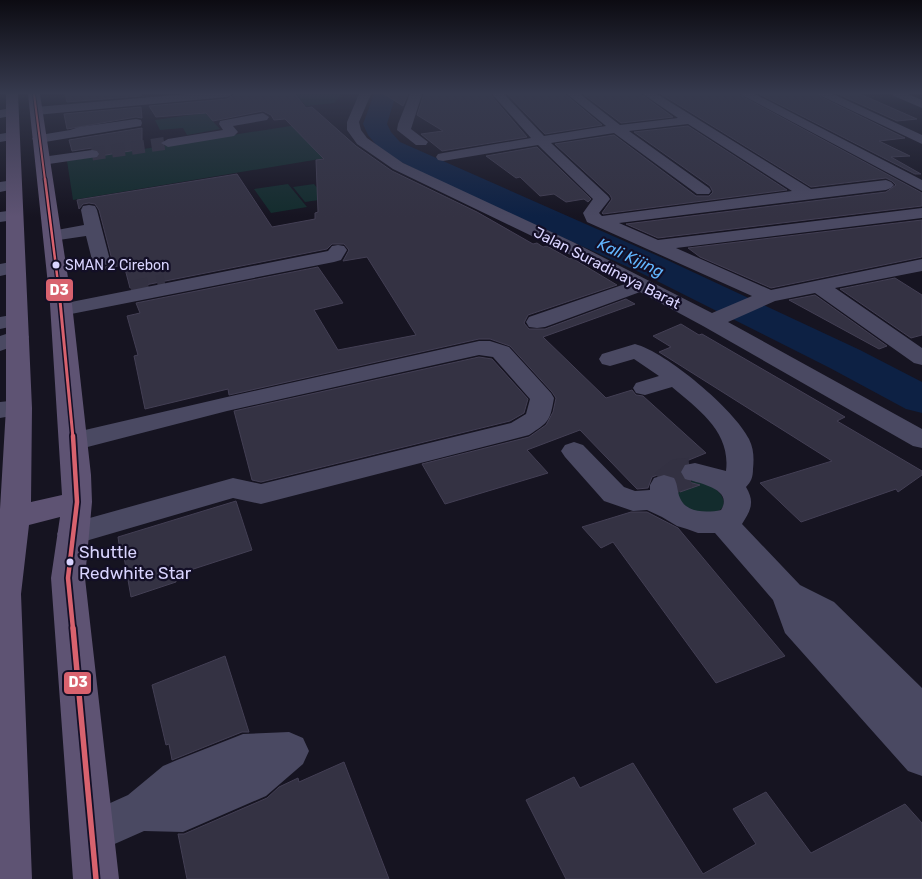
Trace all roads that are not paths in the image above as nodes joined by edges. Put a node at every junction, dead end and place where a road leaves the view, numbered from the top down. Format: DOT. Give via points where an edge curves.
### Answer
graph roads {
  1 [pos="39,135"];
  2 [pos="72,135"];
  3 [pos="181,135"];
  4 [pos="358,135"];
  5 [pos="411,135"];
  6 [pos="536,135"];
  7 [pos="579,135"];
  8 [pos="625,135"];
  9 [pos="712,135"];
  10 [pos="824,135"];
  11 [pos="541,141"];
  12 [pos="421,142"];
  13 [pos="168,143"];
  14 [pos="10,145"];
  15 [pos="41,149"];
  16 [pos="92,154"];
  17 [pos="443,157"];
  18 [pos="886,185"];
  19 [pos="7,186"];
  20 [pos="922,186"];
  21 [pos="702,190"];
  22 [pos="808,194"];
  23 [pos="89,210"];
  24 [pos="595,213"];
  25 [pos="922,213"];
  26 [pos="904,215"];
  27 [pos="7,216"];
  28 [pos="922,226"];
  29 [pos="94,229"];
  30 [pos="52,236"];
  31 [pos="665,244"];
  32 [pos="278,245"];
  33 [pos="338,250"];
  34 [pos="8,260"];
  35 [pos="101,260"];
  36 [pos="922,265"];
  37 [pos="824,280"];
  38 [pos="165,283"];
  39 [pos="641,285"];
  40 [pos="131,290"];
  41 [pos="765,298"];
  42 [pos="61,307"];
  43 [pos="712,320"];
  44 [pos="537,322"];
  45 [pos="9,331"];
  46 [pos="922,339"];
  47 [pos="900,344"];
  48 [pos="922,358"];
  49 [pos="610,359"];
  50 [pos="675,379"];
  51 [pos="645,388"];
  52 [pos="10,409"];
  53 [pos="922,440"];
  54 [pos="72,442"];
  55 [pos="574,451"];
  56 [pos="9,463"];
  57 [pos="695,472"];
  58 [pos="729,484"];
  59 [pos="75,518"];
  60 [pos="7,519"];
  61 [pos="723,522"];
  62 [pos="788,594"];
  63 [pos="922,713"];
  64 [pos="922,757"];
  65 [pos="143,810"];
  66 [pos="92,832"];
  67 [pos="9,879"];
  68 [pos="96,879"];
  1 -- 15 [label="main road"];
  2 -- 15 [label="street"];
  3 -- 13 [label="street"];
  4 -- 39 [label="street, Jalan Suradinaya Barat" via="398,166"];
  5 -- 12 [label="street"];
  6 -- 11 [label="street"];
  7 -- 11 [label="street"];
  8 -- 21 [label="street"];
  9 -- 22 [label="street"];
  10 -- 20 [label="street"];
  11 -- 17 [label="street"];
  11 -- 24 [label="street" via="602,199"];
  14 -- 15 [label="main road"];
  14 -- 19 [label="main road"];
  15 -- 16 [label="street" via="75,157"];
  15 -- 30 [label="main road"];
  18 -- 22 [label="street"];
  19 -- 27 [label="main road"];
  22 -- 24 [label="street"];
  23 -- 29 [label="street"];
  24 -- 41 [label="street"];
  25 -- 26 [label="street"];
  26 -- 28 [label="street"];
  26 -- 31 [label="street"];
  27 -- 34 [label="main road"];
  29 -- 30 [label="street"];
  29 -- 35 [label="street"];
  30 -- 42 [label="main road"];
  32 -- 38 [label="street" via="286,259"];
  33 -- 42 [label="street" via="328,258"];
  34 -- 45 [label="main road"];
  36 -- 37 [label="street"];
  37 -- 41 [label="street"];
  37 -- 47 [label="street"];
  39 -- 43 [label="street, Jalan Suradinaya Barat"];
  39 -- 44 [label="street"];
  40 -- 42 [label="street"];
  41 -- 43 [label="street"];
  42 -- 54 [label="main road"];
  43 -- 53 [label="street, Jalan Suradinaya Barat"];
  45 -- 52 [label="main road"];
  46 -- 47 [label="street"];
  47 -- 48 [label="street"];
  49 -- 50 [label="street" via="635,351"];
  50 -- 51 [label="street"];
  50 -- 58 [label="street" via="734,435 742,458 738,478"];
  52 -- 56 [label="main road"];
  54 -- 59 [label="main road"];
  54 -- 59 [label="street" via="479,348 501,352 542,398 538,418 520,428 261,494 233,488 184,501"];
  55 -- 61 [label="street" via="614,494 633,501 668,497 685,518 702,523"];
  56 -- 60 [label="main road"];
  57 -- 58 [label="street"];
  58 -- 61 [label="street" via="739,505 731,518"];
  59 -- 60 [label="main road"];
  59 -- 66 [label="main road" via="68,578"];
  60 -- 67 [label="main road" via="4,594"];
  61 -- 62 [label="street"];
  62 -- 63 [label="street" via="822,612"];
  62 -- 64 [label="street" via="798,622"];
  65 -- 66 [label="street"];
  66 -- 68 [label="main road"];
}
